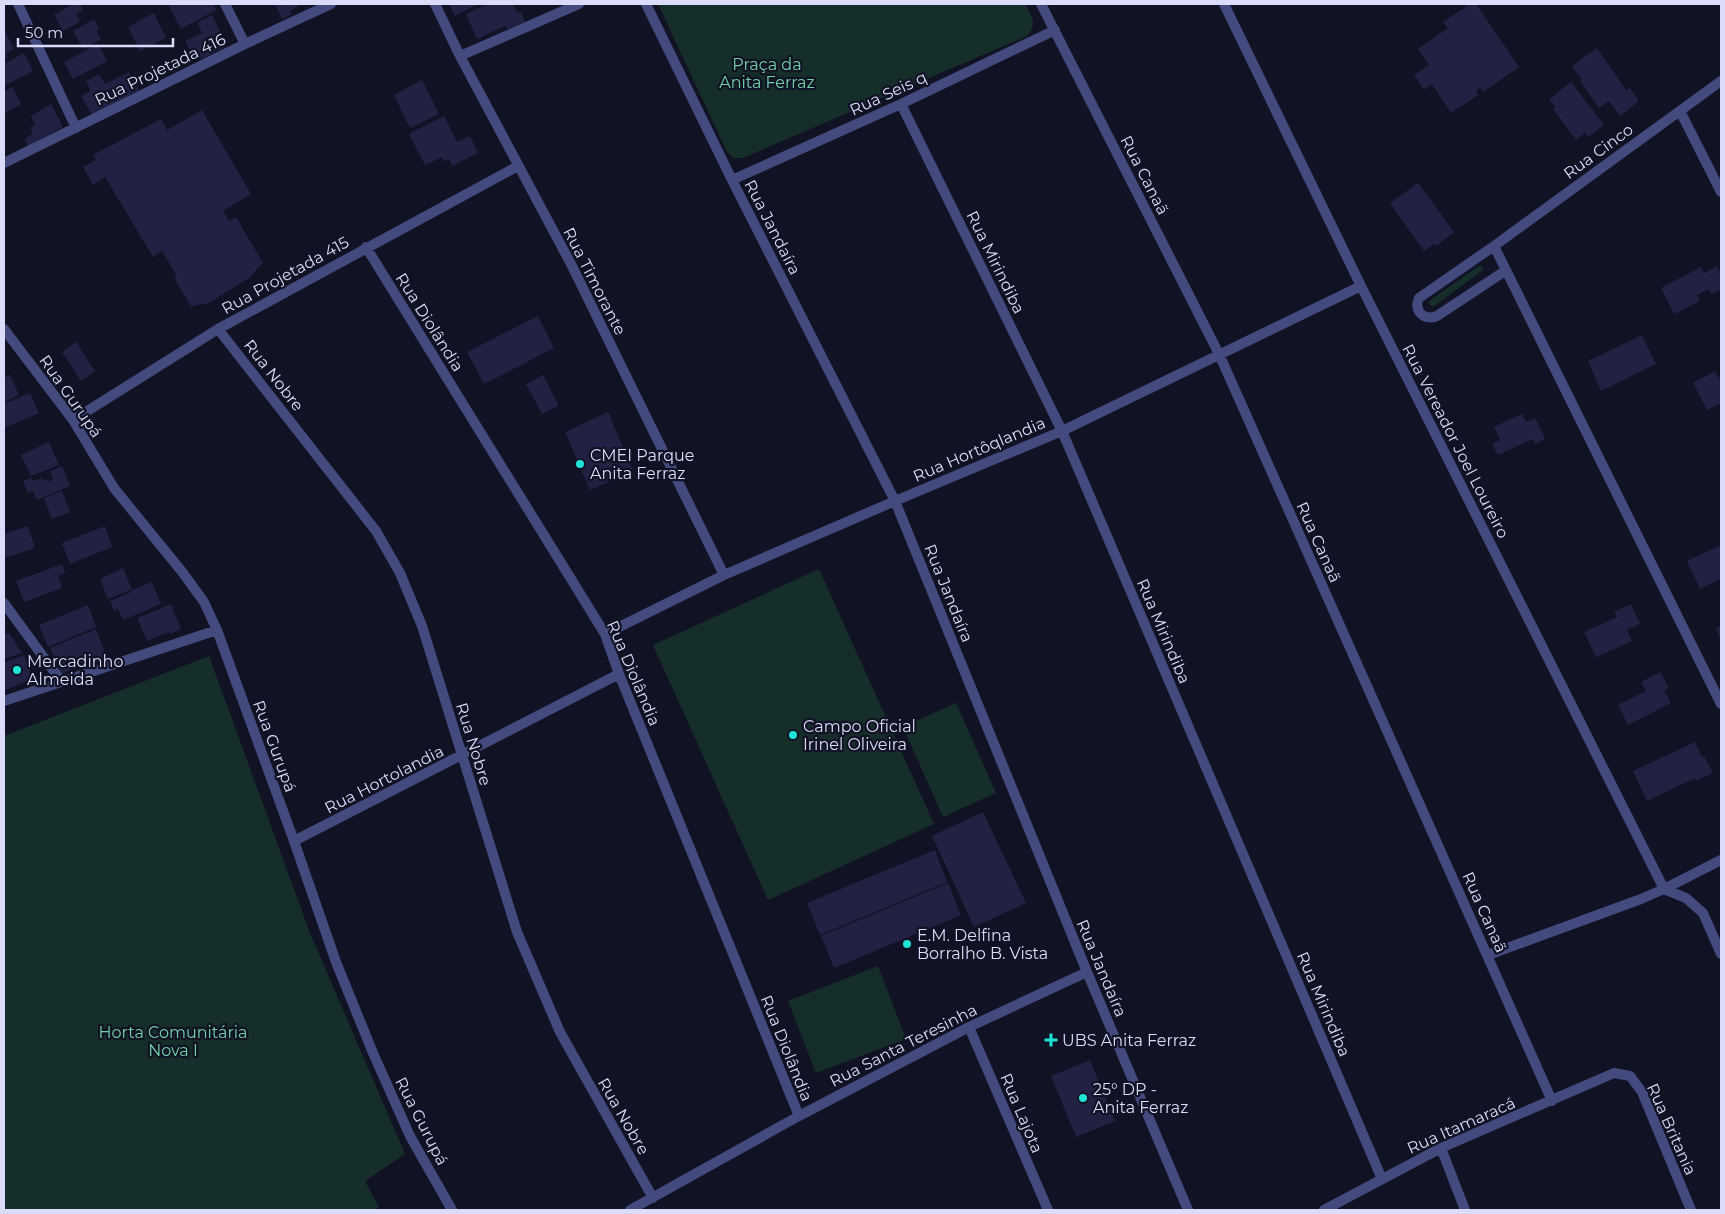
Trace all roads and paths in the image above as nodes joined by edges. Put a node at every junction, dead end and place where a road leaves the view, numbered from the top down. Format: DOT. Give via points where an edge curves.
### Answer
graph roads {
  1 [pos="18,4"];
  2 [pos="225,4"];
  3 [pos="331,4"];
  4 [pos="435,4"];
  5 [pos="579,4"];
  6 [pos="646,4"];
  7 [pos="1041,4"];
  8 [pos="1224,4"];
  9 [pos="1055,30"];
  10 [pos="244,44"];
  11 [pos="460,56"];
  12 [pos="1721,81"];
  13 [pos="901,104"];
  14 [pos="1680,111"];
  15 [pos="76,128"];
  16 [pos="4,163"];
  17 [pos="518,166"];
  18 [pos="732,180"];
  19 [pos="1721,192"];
  20 [pos="1494,246"];
  21 [pos="366,247"];
  22 [pos="1505,271"];
  23 [pos="1361,286"];
  24 [pos="4,329"];
  25 [pos="218,329"];
  26 [pos="1219,354"];
  27 [pos="72,420"];
  28 [pos="1062,431"];
  29 [pos="895,501"];
  30 [pos="724,575"];
  31 [pos="4,603"];
  32 [pos="217,630"];
  33 [pos="605,634"];
  34 [pos="619,674"];
  35 [pos="61,681"];
  36 [pos="1720,699"];
  37 [pos="4,701"];
  38 [pos="462,756"];
  39 [pos="294,841"];
  40 [pos="1721,860"];
  41 [pos="1664,889"];
  42 [pos="1721,954"];
  43 [pos="1488,955"];
  44 [pos="1087,972"];
  45 [pos="969,1027"];
  46 [pos="1614,1073"];
  47 [pos="1552,1101"];
  48 [pos="799,1116"];
  49 [pos="1441,1148"];
  50 [pos="1382,1179"];
  51 [pos="653,1198"];
  52 [pos="452,1210"];
  53 [pos="630,1210"];
  54 [pos="1048,1210"];
  55 [pos="1188,1210"];
  56 [pos="1324,1210"];
  57 [pos="1465,1210"];
  58 [pos="1691,1210"];
  1 -- 15 [label="street"];
  2 -- 10 [label="street"];
  3 -- 10 [label="street, Rua Projetada 416"];
  4 -- 11 [label="street, Rua Timorante"];
  5 -- 11 [label="street"];
  6 -- 18 [label="street, Rua Jandaíra"];
  7 -- 9 [label="street, Rua Canaã"];
  8 -- 23 [label="street, Rua Vereador Joel Loureiro"];
  9 -- 13 [label="street, Rua Seis q"];
  9 -- 26 [label="street, Rua Canaã"];
  10 -- 15 [label="street, Rua Projetada 416"];
  11 -- 17 [label="street, Rua Timorante"];
  12 -- 14 [label="street, Rua Cinco"];
  13 -- 18 [label="street, Rua Seis q"];
  13 -- 28 [label="street, Rua Mirindiba"];
  14 -- 19 [label="street"];
  14 -- 20 [label="street, Rua Cinco"];
  15 -- 16 [label="street, Rua Projetada 416"];
  17 -- 21 [label="street, Rua Projetada 415"];
  17 -- 30 [label="street, Rua Timorante" via="571,264"];
  18 -- 29 [label="street, Rua Jandaíra"];
  20 -- 22 [label="street"];
  20 -- 22 [label="street, Rua Cinco" via="1419,298 1418,310 1424,317 1433,318"];
  21 -- 25 [label="street, Rua Projetada 415"];
  21 -- 33 [label="street, Rua Diolândia"];
  22 -- 36 [label="street"];
  23 -- 26 [label="street, Rua Hortôqlandia"];
  23 -- 41 [label="street, Rua Vereador Joel Loureiro"];
  24 -- 27 [label="street, Rua Gurupá"];
  25 -- 27 [label="street, Rua Projetada 415"];
  25 -- 38 [label="street, Rua Nobre" via="376,531 400,573 422,626"];
  26 -- 28 [label="street, Rua Hortôqlandia"];
  26 -- 43 [label="street, Rua Canaã"];
  27 -- 32 [label="street, Rua Gurupá" via="114,488 204,602"];
  28 -- 29 [label="street, Rua Hortôqlandia"];
  28 -- 50 [label="street, Rua Mirindiba"];
  29 -- 30 [label="street, Rua Hortôqlandia"];
  29 -- 44 [label="street, Rua Jandaíra"];
  30 -- 33 [label="street, Rua Hortôqlandia"];
  31 -- 35 [label="street"];
  32 -- 35 [label="street"];
  32 -- 39 [label="street, Rua Gurupá"];
  33 -- 34 [label="street, Rua Diolândia"];
  34 -- 38 [label="street, Rua Hortolandia"];
  34 -- 48 [label="street, Rua Diolândia"];
  35 -- 37 [label="street"];
  38 -- 39 [label="street, Rua Hortolandia"];
  38 -- 51 [label="street, Rua Nobre" via="517,932 560,1032"];
  39 -- 52 [label="street, Rua Gurupá" via="336,962 373,1054 410,1136"];
  40 -- 41 [label="street"];
  41 -- 42 [label="street" via="1686,898 1703,913"];
  41 -- 43 [label="street"];
  43 -- 47 [label="street, Rua Canaã"];
  44 -- 45 [label="street, Rua Santa Teresinha"];
  44 -- 55 [label="street, Rua Jandaíra"];
  45 -- 48 [label="street, Rua Santa Teresinha"];
  45 -- 54 [label="street, Rua Lajota"];
  46 -- 47 [label="street, Rua Itamaracá"];
  46 -- 58 [label="street, Rua Britania" via="1630,1076 1642,1092"];
  47 -- 49 [label="street, Rua Itamaracá"];
  48 -- 51 [label="street, Rua Santa Teresinha"];
  49 -- 50 [label="street, Rua Itamaracá"];
  49 -- 57 [label="street"];
  50 -- 56 [label="street, Rua Itamaracá"];
  51 -- 53 [label="street, Rua Santa Teresinha"];
}
